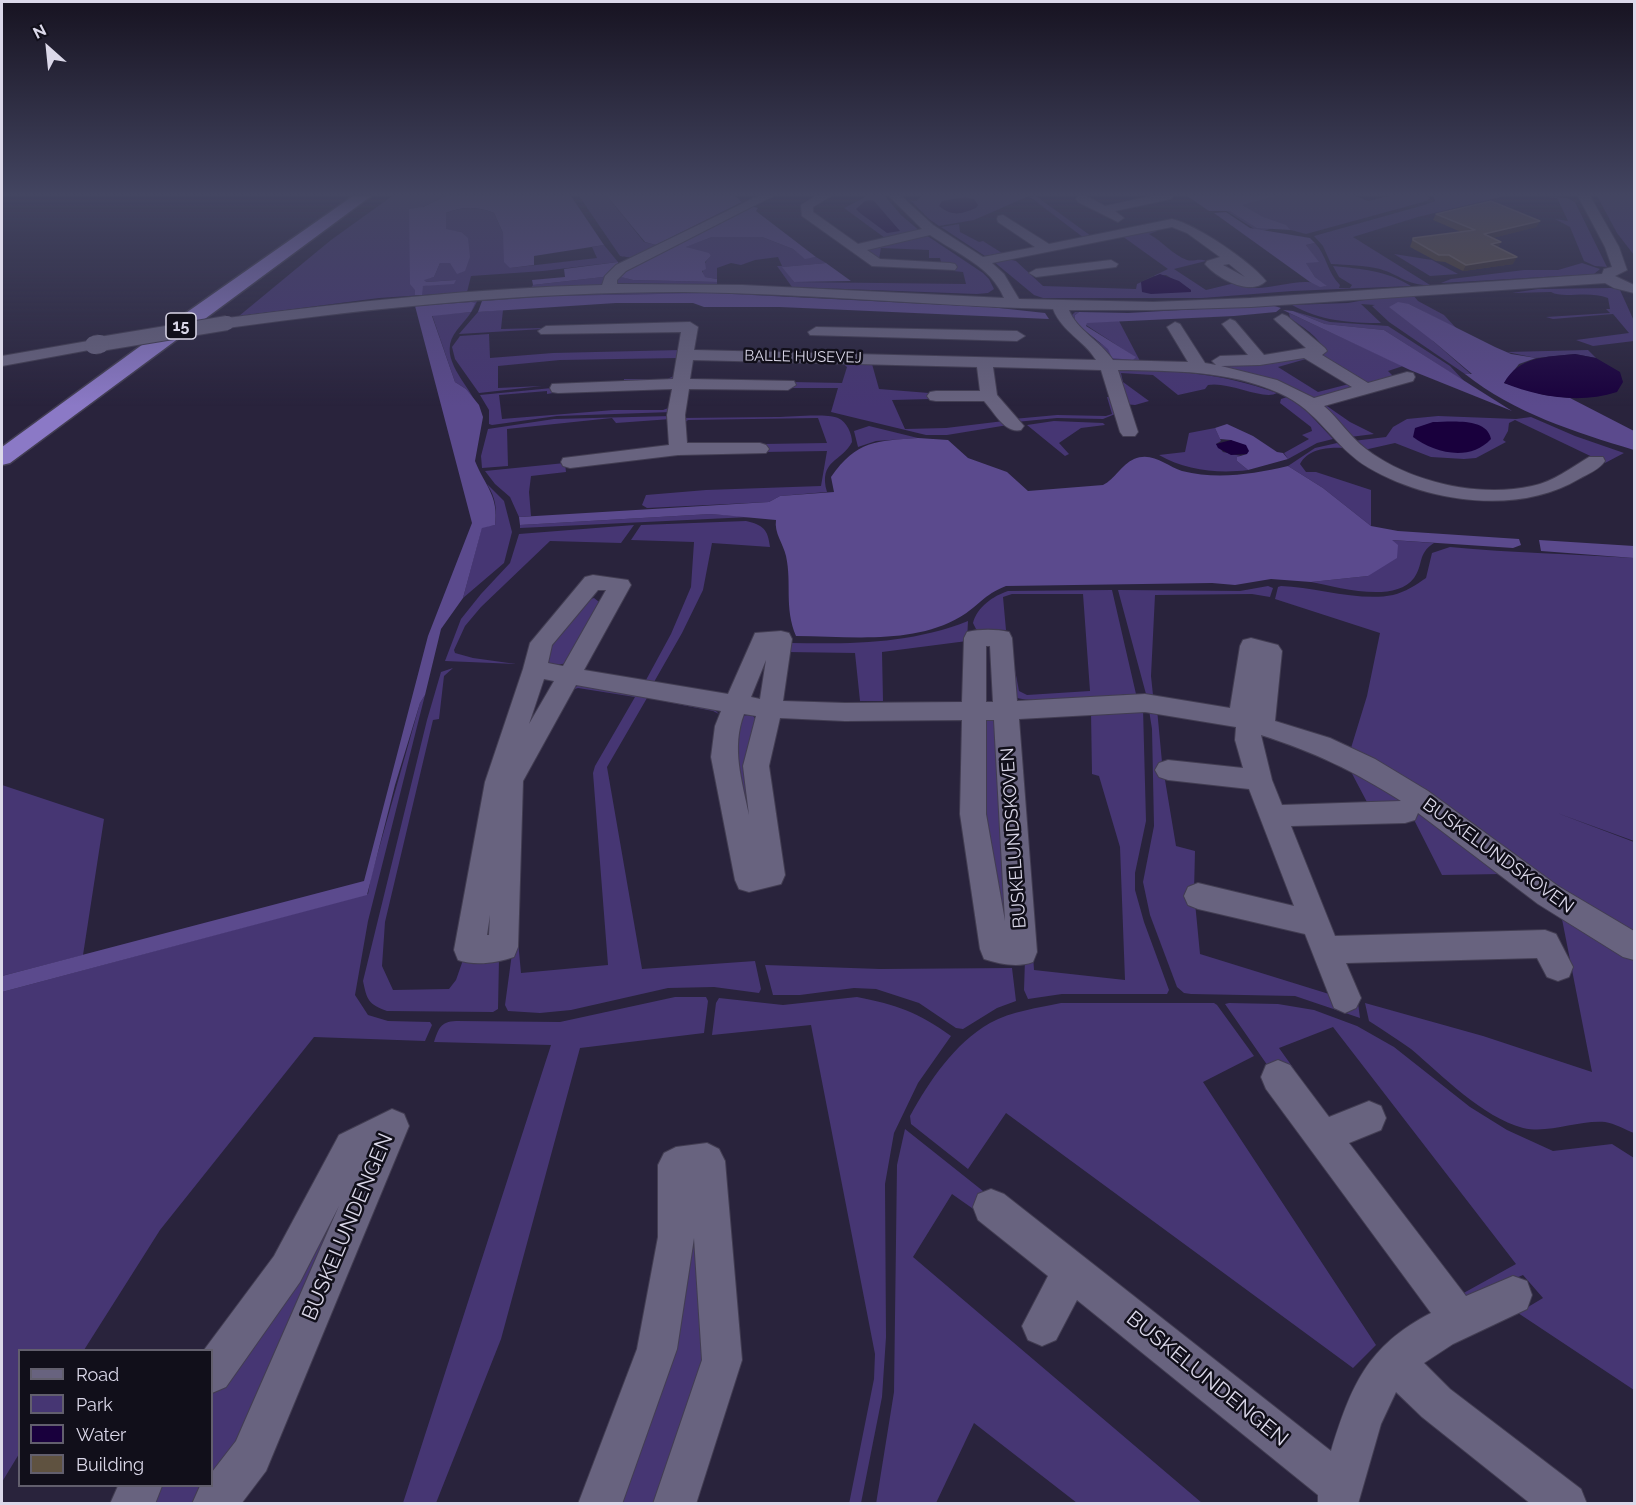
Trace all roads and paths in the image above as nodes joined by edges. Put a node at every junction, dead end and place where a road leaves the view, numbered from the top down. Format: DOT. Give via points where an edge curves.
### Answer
graph roads {
  1 [pos="248,266"];
  2 [pos="266,266"];
  3 [pos="625,266"];
  4 [pos="986,266"];
  5 [pos="1026,266"];
  6 [pos="1099,266"];
  7 [pos="1623,275"];
  8 [pos="609,289"];
  9 [pos="1633,291"];
  10 [pos="1013,302"];
  11 [pos="1059,304"];
  12 [pos="1282,319"];
  13 [pos="1230,324"];
  14 [pos="1175,327"];
  15 [pos="546,331"];
  16 [pos="816,332"];
  17 [pos="919,334"];
  18 [pos="1017,336"];
  19 [pos="1309,354"];
  20 [pos="686,355"];
  21 [pos="921,360"];
  22 [pos="1260,360"];
  23 [pos="984,361"];
  24 [pos="2,362"];
  25 [pos="1107,364"];
  26 [pos="1197,364"];
  27 [pos="1407,377"];
  28 [pos="681,384"];
  29 [pos="788,386"];
  30 [pos="558,388"];
  31 [pos="1366,389"];
  32 [pos="936,396"];
  33 [pos="989,396"];
  34 [pos="1312,404"];
  35 [pos="1015,426"];
  36 [pos="1122,426"];
  37 [pos="2,441"];
  38 [pos="678,449"];
  39 [pos="760,449"];
  40 [pos="2,458"];
  41 [pos="1596,461"];
  42 [pos="570,462"];
  43 [pos="535,669"];
  44 [pos="569,676"];
  45 [pos="735,705"];
  46 [pos="770,709"];
  47 [pos="974,711"];
  48 [pos="1006,711"];
  49 [pos="1250,722"];
  50 [pos="1168,770"];
  51 [pos="1259,780"];
  52 [pos="1405,812"];
  53 [pos="1273,816"];
  54 [pos="1198,896"];
  55 [pos="1321,937"];
  56 [pos="1635,947"];
  57 [pos="1558,967"];
  58 [pos="1345,998"];
  59 [pos="1278,1077"];
  60 [pos="1369,1118"];
  61 [pos="1322,1137"];
  62 [pos="991,1207"];
  63 [pos="1072,1271"];
  64 [pos="1513,1295"];
  65 [pos="1460,1320"];
  66 [pos="1042,1326"];
  67 [pos="1395,1362"];
  68 [pos="213,1372"];
  69 [pos="140,1487"];
  70 [pos="1340,1495"];
  71 [pos="131,1503"];
  72 [pos="213,1503"];
  73 [pos="600,1503"];
  74 [pos="675,1503"];
  75 [pos="1566,1503"];
  1 -- 37 [label="highway, 15"];
  2 -- 40 [label="highway, 15"];
  3 -- 8 [label="street" via="610,279"];
  4 -- 10 [label="street" via="1008,286"];
  5 -- 6 [label="street" via="1039,277"];
  7 -- 9 [label="street"];
  7 -- 11 [label="street" via="1544,284 1173,305"];
  8 -- 10 [label="street" via="766,290"];
  8 -- 24 [label="street, bridge" via="409,301 227,323"];
  10 -- 11 [label="street"];
  11 -- 25 [label="street" via="1070,328 1092,344"];
  12 -- 19 [label="street" via="1319,351"];
  13 -- 22 [label="street"];
  14 -- 26 [label="street"];
  15 -- 20 [label="street" via="690,327"];
  16 -- 17 [label="street, BALLE HUSEVEJ"];
  17 -- 18 [label="street, BALLE HUSEVEJ"];
  17 -- 21 [label="street"];
  19 -- 22 [label="street, BALLE HUSEVEJ"];
  19 -- 31 [label="street"];
  20 -- 21 [label="street, BALLE HUSEVEJ"];
  20 -- 28 [label="street"];
  21 -- 23 [label="street, BALLE HUSEVEJ"];
  22 -- 26 [label="street, BALLE HUSEVEJ"];
  23 -- 25 [label="street, BALLE HUSEVEJ"];
  23 -- 33 [label="street"];
  25 -- 26 [label="street, BALLE HUSEVEJ"];
  25 -- 36 [label="street"];
  26 -- 34 [label="street, BALLE HUSEVEJ" via="1260,380"];
  27 -- 31 [label="street"];
  28 -- 29 [label="street, BALLE HUSEVEJ"];
  28 -- 30 [label="street, BALLE HUSEVEJ"];
  28 -- 38 [label="street" via="676,415"];
  31 -- 34 [label="street"];
  32 -- 33 [label="street"];
  33 -- 35 [label="street"];
  34 -- 41 [label="street, BALLE HUSEVEJ" via="1361,454 1408,478 1444,490 1506,495 1535,492"];
  38 -- 39 [label="street"];
  38 -- 42 [label="street"];
  43 -- 44 [label="street, BUSKELUNDSKOVEN"];
  43 -- 44 [label="street" via="541,643 593,582 620,585"];
  43 -- 44 [label="street" via="498,782 469,950 503,947 510,781"];
  44 -- 45 [label="street, BUSKELUNDSKOVEN"];
  45 -- 46 [label="street, BUSKELUNDSKOVEN"];
  45 -- 46 [label="street" via="763,639 781,639"];
  45 -- 46 [label="street" via="727,726 724,757 749,879 771,876 756,766"];
  46 -- 47 [label="street, BUSKELUNDSKOVEN"];
  47 -- 48 [label="street, BUSKELUNDSKOVEN"];
  47 -- 48 [label="street, BUSKELUNDSKOVEN" via="975,638 1001,638"];
  47 -- 48 [label="street, BUSKELUNDSKOVEN" via="973,814 995,949 1022,952"];
  48 -- 49 [label="street, BUSKELUNDSKOVEN" via="1145,703"];
  49 -- 51 [label="street" via="1248,740"];
  49 -- 56 [label="street, BUSKELUNDSKOVEN" via="1321,745 1366,766 1419,799 1548,895"];
  50 -- 51 [label="street"];
  51 -- 53 [label="street"];
  52 -- 53 [label="street, BUSKELUNDSKOVEN"];
  53 -- 55 [label="street"];
  54 -- 55 [label="street"];
  55 -- 57 [label="street" via="1545,944"];
  55 -- 58 [label="street"];
  59 -- 61 [label="street"];
  60 -- 61 [label="street"];
  61 -- 65 [label="street"];
  62 -- 63 [label="street, BUSKELUNDENGEN"];
  63 -- 66 [label="street"];
  63 -- 70 [label="street, BUSKELUNDENGEN"];
  64 -- 65 [label="street, BUSKELUNDENGEN"];
  65 -- 67 [label="street, BUSKELUNDENGEN" via="1415,1345"];
  67 -- 70 [label="street, BUSKELUNDENGEN" via="1379,1381"];
  67 -- 75 [label="street" via="1436,1403"];
  68 -- 72 [label="street, BUSKELUNDENGEN" via="286,1269 351,1147 392,1126 251,1456"];
  69 -- 71 [label="street"];
  73 -- 74 [label="street" via="657,1349 676,1237 676,1165 707,1161 722,1360"];
}
